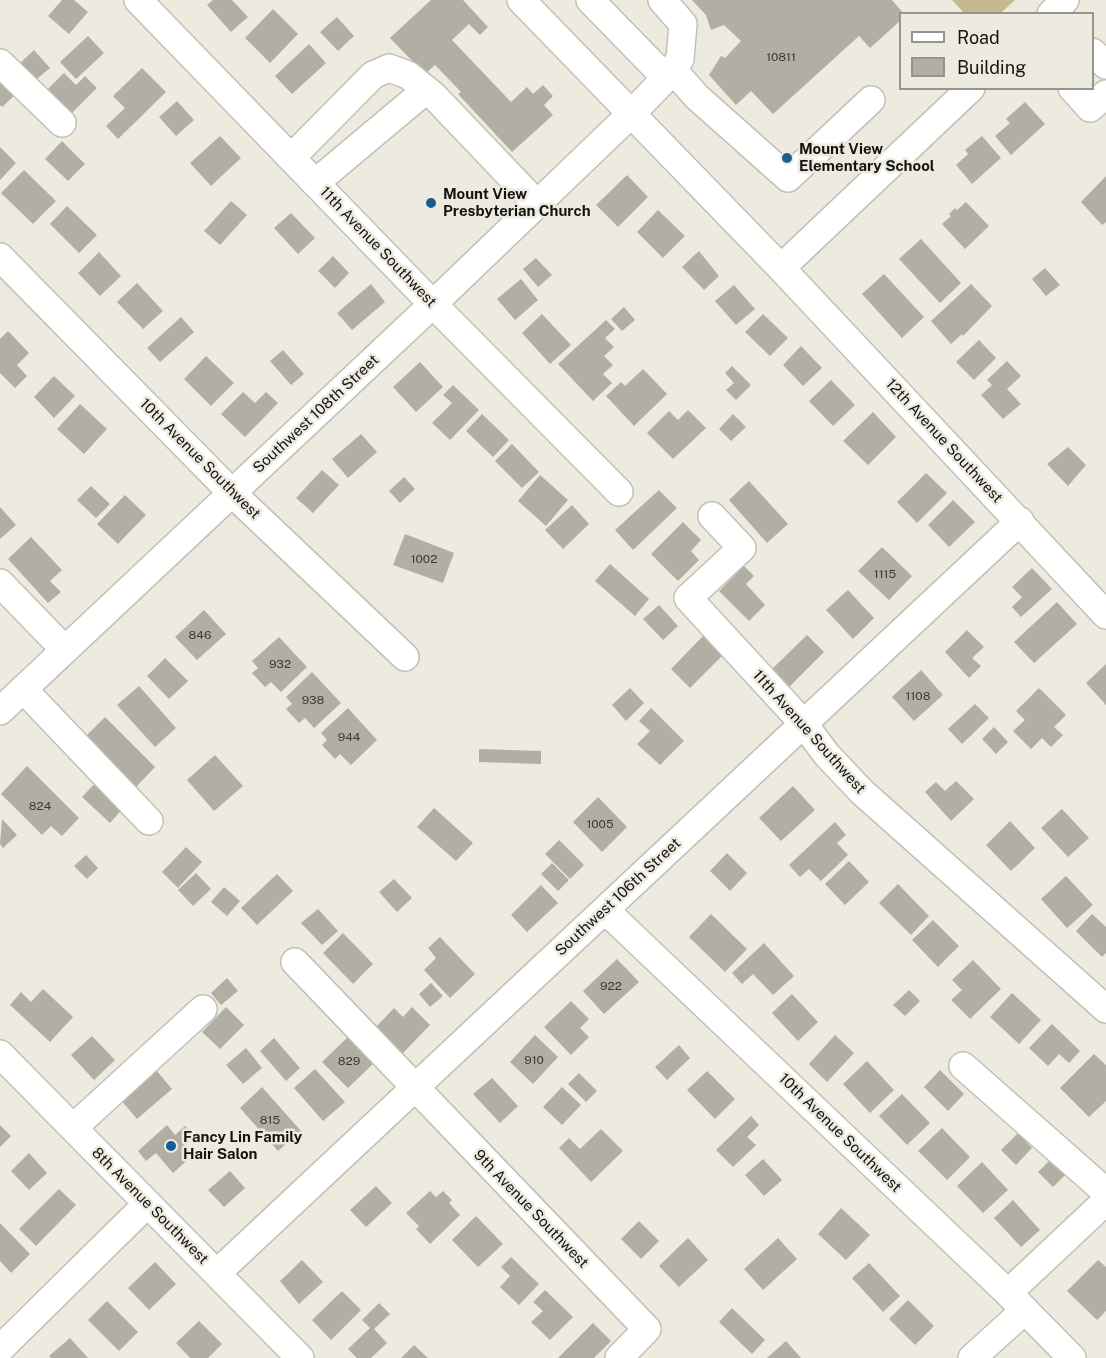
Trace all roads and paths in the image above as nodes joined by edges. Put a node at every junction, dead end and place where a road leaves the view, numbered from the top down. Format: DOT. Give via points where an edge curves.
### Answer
graph roads {
  1 [pos="138,0"];
  2 [pos="521,0"];
  3 [pos="590,0"];
  4 [pos="663,0"];
  5 [pos="1065,0"];
  6 [pos="1052,12"];
  7 [pos="1094,54"];
  8 [pos="0,63"];
  9 [pos="1106,65"];
  10 [pos="669,74"];
  11 [pos="426,90"];
  12 [pos="969,90"];
  13 [pos="1074,90"];
  14 [pos="1106,94"];
  15 [pos="871,100"];
  16 [pos="631,114"];
  17 [pos="63,123"];
  18 [pos="291,158"];
  19 [pos="315,183"];
  20 [pos="537,204"];
  21 [pos="0,257"];
  22 [pos="781,268"];
  23 [pos="433,304"];
  24 [pos="619,492"];
  25 [pos="232,493"];
  26 [pos="712,516"];
  27 [pos="1020,521"];
  28 [pos="0,583"];
  29 [pos="1106,615"];
  30 [pos="65,650"];
  31 [pos="405,657"];
  32 [pos="23,689"];
  33 [pos="0,711"];
  34 [pos="803,723"];
  35 [pos="149,821"];
  36 [pos="605,910"];
  37 [pos="295,962"];
  38 [pos="204,1009"];
  39 [pos="1106,1009"];
  40 [pos="0,1054"];
  41 [pos="963,1066"];
  42 [pos="415,1088"];
  43 [pos="73,1128"];
  44 [pos="1106,1192"];
  45 [pos="1106,1201"];
  46 [pos="147,1204"];
  47 [pos="217,1273"];
  48 [pos="1017,1302"];
  49 [pos="0,1349"];
  50 [pos="300,1358"];
  51 [pos="619,1358"];
  52 [pos="972,1358"];
  53 [pos="1072,1358"];
  1 -- 18 [label="street, 11th Avenue Southwest"];
  2 -- 16 [label="street, 12th Avenue Southwest"];
  3 -- 10 [label="street"];
  4 -- 10 [label="street" via="683,24 680,59"];
  5 -- 6 [label="street"];
  7 -- 9 [label="street"];
  8 -- 17 [label="street"];
  10 -- 15 [label="street" via="788,178"];
  10 -- 16 [label="street, Southwest 108th Street"];
  11 -- 18 [label="street" via="408,75 389,68 373,75"];
  11 -- 19 [label="street"];
  11 -- 20 [label="street"];
  12 -- 22 [label="street"];
  13 -- 14 [label="street" via="1090,108"];
  16 -- 20 [label="street, Southwest 108th Street"];
  16 -- 22 [label="street, 12th Avenue Southwest"];
  18 -- 19 [label="street, 11th Avenue Southwest"];
  19 -- 23 [label="street, 11th Avenue Southwest"];
  20 -- 23 [label="street, Southwest 108th Street"];
  21 -- 25 [label="street, 10th Avenue Southwest"];
  22 -- 27 [label="street, 12th Avenue Southwest"];
  23 -- 24 [label="street, 11th Avenue Southwest"];
  23 -- 25 [label="street, Southwest 108th Street"];
  25 -- 30 [label="street, Southwest 108th Street"];
  25 -- 31 [label="street, 10th Avenue Southwest"];
  26 -- 34 [label="street, 11th Avenue Southwest" via="742,548 688,598"];
  27 -- 29 [label="street, 12th Avenue Southwest"];
  27 -- 34 [label="street, Southwest 106th Street"];
  28 -- 30 [label="street"];
  30 -- 32 [label="street, Southwest 108th Street"];
  32 -- 33 [label="street, Southwest 108th Street"];
  32 -- 35 [label="street"];
  34 -- 36 [label="street, Southwest 106th Street"];
  34 -- 39 [label="street, 11th Avenue Southwest" via="862,792"];
  36 -- 42 [label="street, Southwest 106th Street"];
  36 -- 48 [label="street, 10th Avenue Southwest"];
  37 -- 42 [label="street, 9th Avenue Southwest"];
  38 -- 43 [label="street"];
  40 -- 43 [label="street, 8th Avenue Southwest"];
  41 -- 44 [label="street"];
  42 -- 47 [label="street, Southwest 106th Street"];
  42 -- 51 [label="street, 9th Avenue Southwest" via="647,1329"];
  43 -- 46 [label="street, 8th Avenue Southwest"];
  45 -- 48 [label="street"];
  46 -- 47 [label="street, 8th Avenue Southwest"];
  46 -- 49 [label="street"];
  47 -- 50 [label="street, 8th Avenue Southwest"];
  48 -- 52 [label="street"];
  48 -- 53 [label="street, 10th Avenue Southwest"];
}
